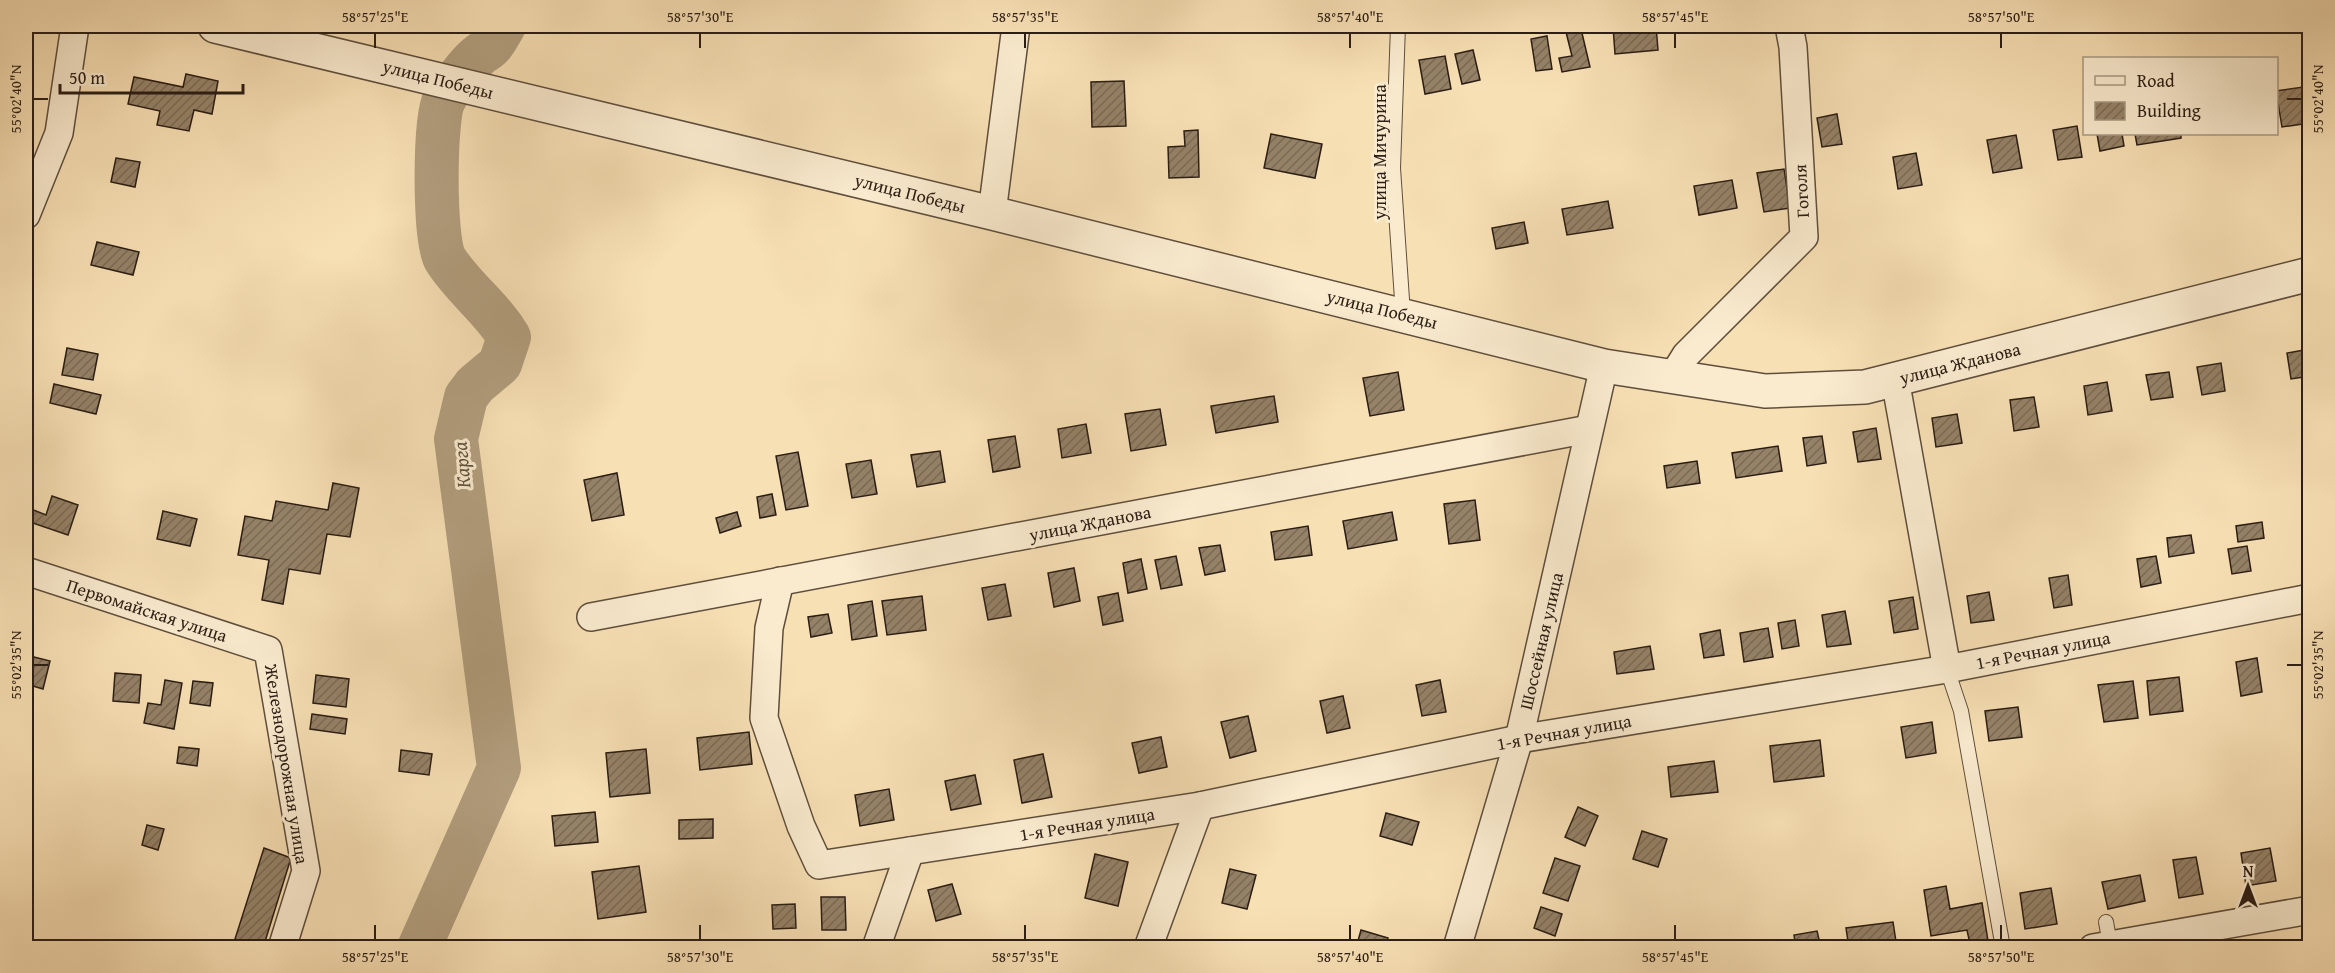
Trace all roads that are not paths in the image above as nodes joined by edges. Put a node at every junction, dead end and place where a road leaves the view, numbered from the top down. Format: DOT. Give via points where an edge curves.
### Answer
graph roads {
  1 [pos="75,26"];
  2 [pos="215,26"];
  3 [pos="1016,26"];
  4 [pos="1398,26"];
  5 [pos="1789,26"];
  6 [pos="992,213"];
  7 [pos="26,215"];
  8 [pos="2310,274"];
  9 [pos="1404,314"];
  10 [pos="1604,366"];
  11 [pos="1673,376"];
  12 [pos="1895,379"];
  13 [pos="1589,429"];
  14 [pos="26,571"];
  15 [pos="780,581"];
  16 [pos="2310,598"];
  17 [pos="591,616"];
  18 [pos="268,650"];
  19 [pos="1947,669"];
  20 [pos="1519,739"];
  21 [pos="1200,806"];
  22 [pos="910,851"];
  23 [pos="2310,910"];
  24 [pos="2103,938"];
  25 [pos="282,948"];
  26 [pos="876,948"];
  27 [pos="1148,948"];
  28 [pos="1458,948"];
  29 [pos="2003,948"];
  1 -- 7 [label="street" via="59,134"];
  2 -- 6 [label="street, улица Победы"];
  3 -- 6 [label="street"];
  4 -- 9 [label="lane, улица Мичурина" via="1393,168"];
  5 -- 11 [label="street, Гоголя" via="1804,237 1686,355"];
  6 -- 9 [label="street, улица Победы"];
  8 -- 12 [label="street, улица Жданова"];
  9 -- 10 [label="street, улица Победы"];
  10 -- 11 [label="street, улица Жданова"];
  10 -- 13 [label="street, Шоссейная улица"];
  11 -- 12 [label="street, улица Жданова" via="1765,391 1865,387"];
  12 -- 19 [label="street"];
  13 -- 15 [label="street, улица Жданова"];
  13 -- 20 [label="street, Шоссейная улица"];
  14 -- 18 [label="street, Первомайская улица"];
  15 -- 17 [label="street, улица Жданова"];
  15 -- 22 [label="street, 1-я Речная улица" via="769,628 764,718 801,826 819,865"];
  16 -- 19 [label="street, 1-я Речная улица"];
  18 -- 25 [label="street, Железнодорожная улица" via="306,871"];
  19 -- 20 [label="street, 1-я Речная улица"];
  19 -- 29 [label="lane" via="1961,711"];
  20 -- 21 [label="street, 1-я Речная улица"];
  20 -- 28 [label="street, Шоссейная улица"];
  21 -- 22 [label="street, 1-я Речная улица"];
  21 -- 27 [label="street"];
  22 -- 26 [label="street"];
  23 -- 24 [label="street"];
}
